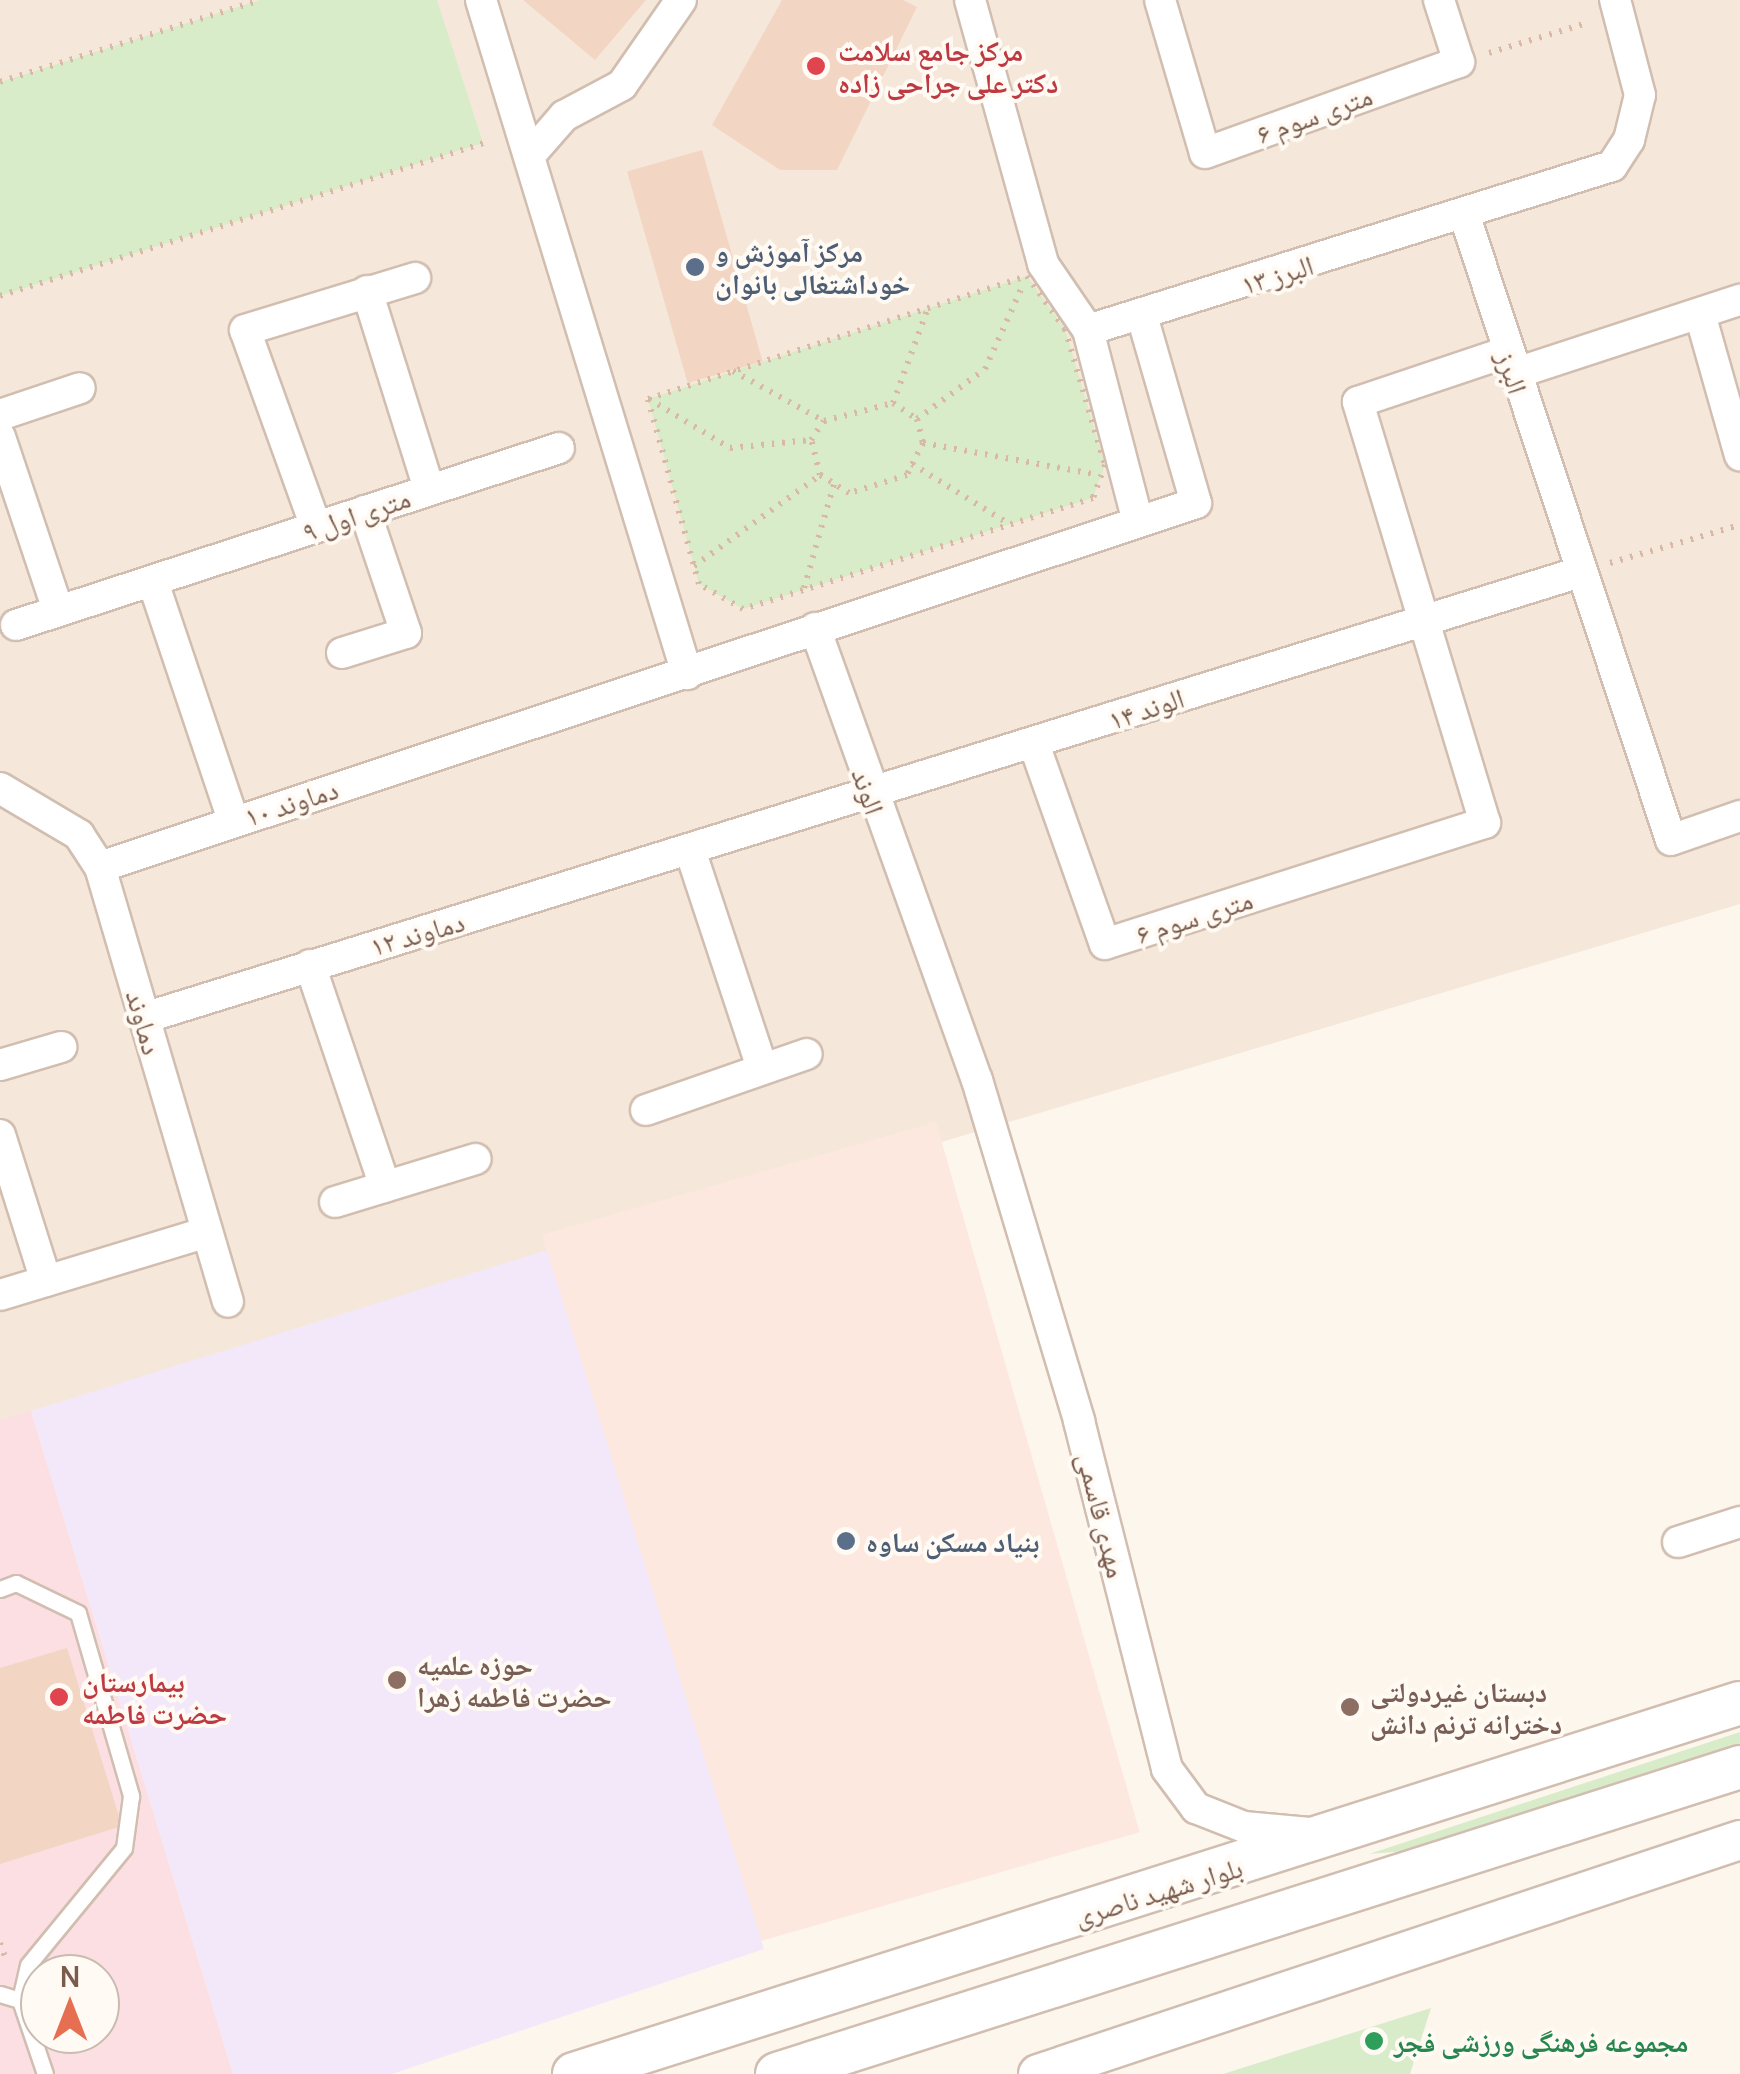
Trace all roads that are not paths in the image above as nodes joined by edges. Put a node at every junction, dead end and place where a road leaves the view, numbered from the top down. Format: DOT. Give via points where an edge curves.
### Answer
graph roads {
  1 [pos="480,0"];
  2 [pos="681,0"];
  3 [pos="970,0"];
  4 [pos="1160,0"];
  5 [pos="1439,0"];
  6 [pos="1617,6"];
  7 [pos="526,143"];
  8 [pos="1465,217"];
  9 [pos="414,278"];
  10 [pos="367,291"];
  11 [pos="1740,300"];
  12 [pos="1700,314"];
  13 [pos="1142,316"];
  14 [pos="1088,330"];
  15 [pos="1510,363"];
  16 [pos="80,388"];
  17 [pos="0,415"];
  18 [pos="0,437"];
  19 [pos="559,448"];
  20 [pos="1740,455"];
  21 [pos="429,489"];
  22 [pos="364,512"];
  23 [pos="1137,518"];
  24 [pos="316,527"];
  25 [pos="1580,572"];
  26 [pos="153,582"];
  27 [pos="58,610"];
  28 [pos="1422,619"];
  29 [pos="16,625"];
  30 [pos="815,628"];
  31 [pos="342,653"];
  32 [pos="687,674"];
  33 [pos="1034,744"];
  34 [pos="0,788"];
  35 [pos="869,792"];
  36 [pos="1740,816"];
  37 [pos="233,820"];
  38 [pos="691,853"];
  39 [pos="100,867"];
  40 [pos="310,965"];
  41 [pos="144,1018"];
  42 [pos="61,1047"];
  43 [pos="806,1054"];
  44 [pos="0,1065"];
  45 [pos="762,1068"];
  46 [pos="977,1080"];
  47 [pos="646,1110"];
  48 [pos="0,1135"];
  49 [pos="476,1159"];
  50 [pos="385,1187"];
  51 [pos="335,1202"];
  52 [pos="207,1232"];
  53 [pos="46,1281"];
  54 [pos="0,1295"];
  55 [pos="228,1302"];
  56 [pos="1740,1522"];
  57 [pos="1678,1542"];
  58 [pos="0,1588"];
  59 [pos="1740,1704"];
  60 [pos="1740,1768"];
  61 [pos="1333,1836"];
  62 [pos="1740,1840"];
  63 [pos="37,1954"];
  64 [pos="0,1994"];
  65 [pos="20,2000"];
  66 [pos="574,2074"];
  67 [pos="776,2074"];
  68 [pos="1038,2074"];
  1 -- 7 [label="street"];
  2 -- 7 [label="street" via="622,85"];
  3 -- 14 [label="street" via="1043,264"];
  4 -- 5 [label="street, ۶ متری سوم" via="1205,153 1459,62"];
  6 -- 8 [label="street" via="1640,95 1612,166"];
  7 -- 32 [label="street"];
  8 -- 13 [label="street, البرز ۱۳"];
  8 -- 15 [label="street, البرز"];
  9 -- 10 [label="street"];
  10 -- 21 [label="street"];
  10 -- 24 [label="street" via="245,330"];
  11 -- 12 [label="street"];
  12 -- 15 [label="street"];
  12 -- 20 [label="street"];
  13 -- 14 [label="street, البرز ۱۳"];
  13 -- 23 [label="street" via="1196,503"];
  14 -- 23 [label="street"];
  15 -- 25 [label="street, البرز"];
  15 -- 28 [label="street" via="1358,402"];
  16 -- 17 [label="street"];
  18 -- 27 [label="street"];
  19 -- 21 [label="street, ۹ متری اول"];
  21 -- 22 [label="street, ۹ متری اول"];
  22 -- 24 [label="street, ۹ متری اول"];
  22 -- 31 [label="street" via="406,633"];
  23 -- 30 [label="street"];
  24 -- 26 [label="street, ۹ متری اول"];
  25 -- 28 [label="street, الوند ۱۴"];
  25 -- 36 [label="street, البرز" via="1671,840"];
  26 -- 27 [label="street, ۹ متری اول"];
  26 -- 37 [label="street"];
  27 -- 29 [label="street, ۹ متری اول"];
  28 -- 33 [label="street, الوند ۱۴"];
  28 -- 33 [label="street, ۶ متری سوم" via="1486,823 1105,944"];
  30 -- 32 [label="street"];
  30 -- 35 [label="street, الوند"];
  32 -- 37 [label="street, دماوند ۱۰"];
  33 -- 35 [label="street, الوند ۱۴"];
  34 -- 39 [label="street, دماوند" via="79,834"];
  35 -- 38 [label="street, دماوند ۱۲"];
  35 -- 46 [label="street, الوند"];
  37 -- 39 [label="street, دماوند ۱۰"];
  38 -- 40 [label="street, دماوند ۱۲"];
  38 -- 45 [label="street"];
  39 -- 41 [label="street, دماوند"];
  40 -- 41 [label="street, دماوند ۱۲"];
  40 -- 50 [label="street"];
  41 -- 52 [label="street, دماوند"];
  42 -- 44 [label="street"];
  43 -- 45 [label="street"];
  45 -- 47 [label="street"];
  46 -- 61 [label="street, مهدی قاسمی" via="1079,1421 1177,1791 1196,1808 1244,1827"];
  48 -- 53 [label="street"];
  49 -- 50 [label="street"];
  50 -- 51 [label="street"];
  52 -- 53 [label="street"];
  52 -- 55 [label="street, دماوند"];
  53 -- 54 [label="street"];
  56 -- 57 [label="street"];
  58 -- 63 [label="lane" via="31,1588 78,1614 131,1796 124,1848"];
  59 -- 61 [label="main road, بلوار شهید ناصری"];
  60 -- 67 [label="main road, بلوار شهید ناصری"];
  61 -- 66 [label="main road, بلوار شهید ناصری"];
  62 -- 68 [label="street"];
  64 -- 65 [label="lane"];
}
